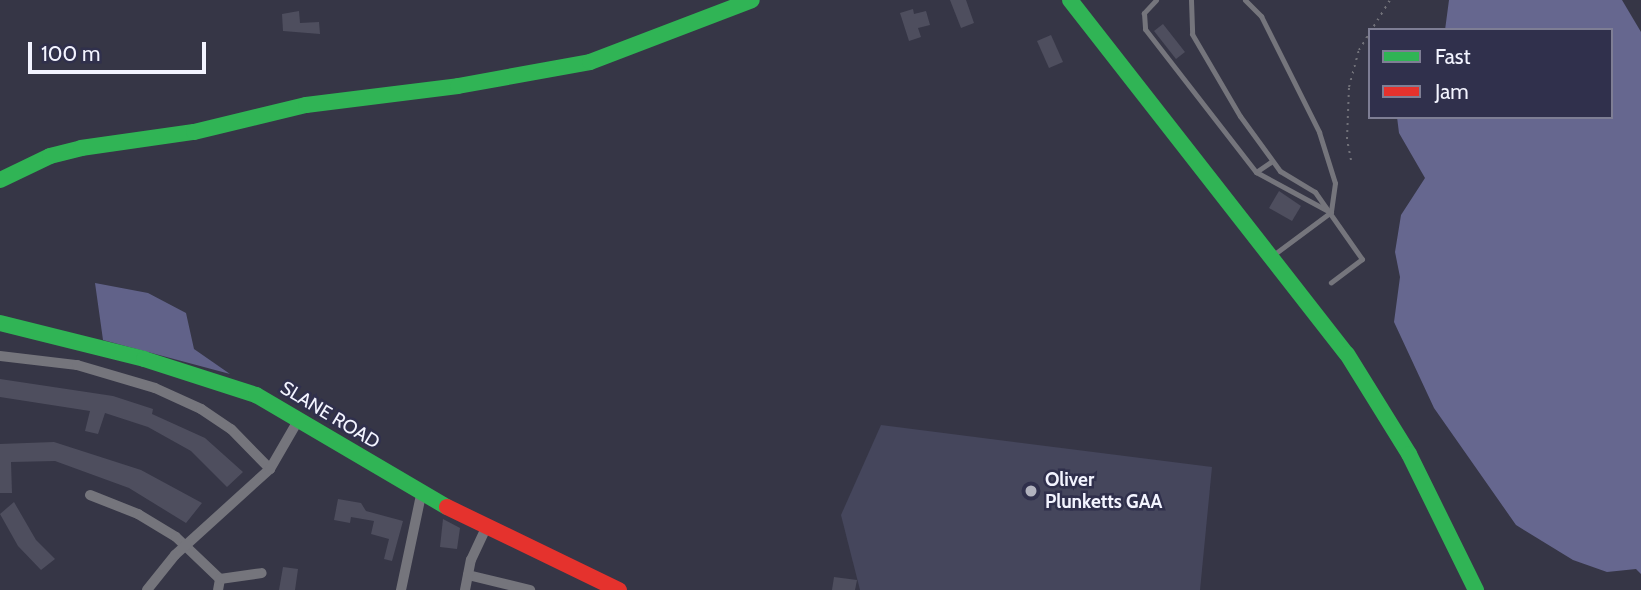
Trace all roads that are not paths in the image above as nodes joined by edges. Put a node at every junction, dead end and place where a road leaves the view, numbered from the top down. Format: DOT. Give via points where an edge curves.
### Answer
graph roads {
  1 [pos="752,0"];
  2 [pos="1070,0"];
  3 [pos="1156,0"];
  4 [pos="1191,0"];
  5 [pos="1245,0"];
  6 [pos="1271,162"];
  7 [pos="1256,172"];
  8 [pos="0,180"];
  9 [pos="1331,212"];
  10 [pos="1273,255"];
  11 [pos="1331,282"];
  12 [pos="0,323"];
  13 [pos="0,356"];
  14 [pos="299,419"];
  15 [pos="270,469"];
  16 [pos="90,495"];
  17 [pos="421,495"];
  18 [pos="487,526"];
  19 [pos="185,547"];
  20 [pos="262,573"];
  21 [pos="468,575"];
  22 [pos="219,584"];
  23 [pos="147,590"];
  24 [pos="401,590"];
  25 [pos="464,590"];
  26 [pos="530,590"];
  27 [pos="619,590"];
  28 [pos="1476,590"];
  1 -- 8 [label="street" via="590,62 458,86 306,105 173,136 81,148 50,156"];
  2 -- 10 [label="street"];
  3 -- 7 [label="lane" via="1144,13 1145,29"];
  4 -- 6 [label="lane" via="1192,34"];
  5 -- 9 [label="lane" via="1261,16 1329,154 1335,183"];
  6 -- 7 [label="lane"];
  6 -- 9 [label="lane" via="1315,192"];
  7 -- 9 [label="lane"];
  9 -- 10 [label="lane"];
  9 -- 11 [label="lane" via="1362,259"];
  10 -- 28 [label="street" via="1381,404"];
  12 -- 14 [label="street, SLANE ROAD" via="206,377 256,395"];
  13 -- 15 [label="street" via="77,365 155,388 231,429"];
  14 -- 15 [label="street"];
  14 -- 17 [label="street, SLANE ROAD"];
  15 -- 19 [label="street"];
  16 -- 19 [label="street" via="162,526"];
  17 -- 18 [label="street, SLANE ROAD"];
  17 -- 24 [label="street"];
  18 -- 21 [label="street"];
  18 -- 27 [label="street, SLANE ROAD"];
  19 -- 22 [label="street"];
  19 -- 23 [label="street"];
  20 -- 22 [label="street"];
  21 -- 25 [label="street"];
  21 -- 26 [label="street"];
}
